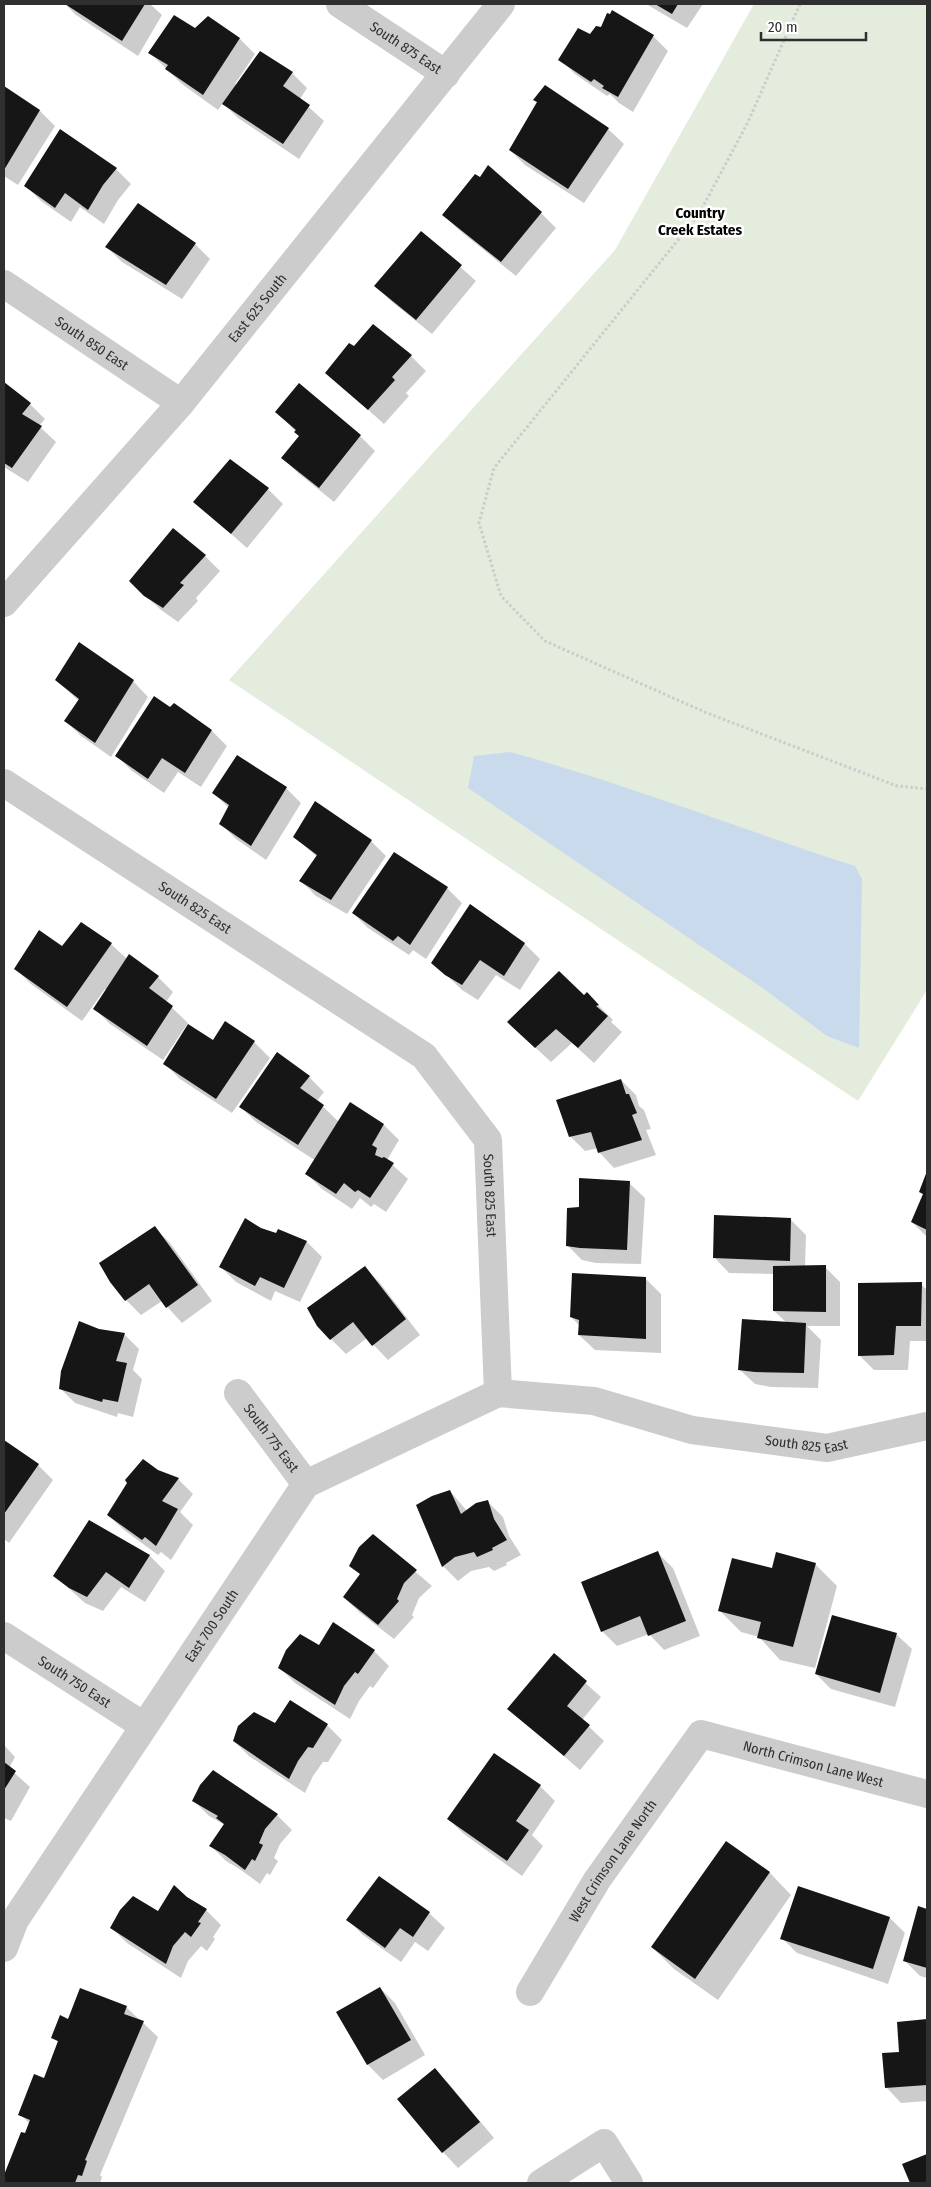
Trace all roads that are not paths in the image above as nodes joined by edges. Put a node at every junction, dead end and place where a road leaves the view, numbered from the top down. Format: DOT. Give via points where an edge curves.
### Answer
graph roads {
  1 [pos="340,4"];
  2 [pos="501,4"];
  3 [pos="446,74"];
  4 [pos="4,284"];
  5 [pos="181,403"];
  6 [pos="4,603"];
  7 [pos="4,783"];
  8 [pos="238,1393"];
  9 [pos="498,1393"];
  10 [pos="927,1426"];
  11 [pos="306,1484"];
  12 [pos="4,1636"];
  13 [pos="144,1726"];
  14 [pos="701,1734"];
  15 [pos="927,1794"];
  16 [pos="4,1948"];
  17 [pos="530,1992"];
  18 [pos="541,2183"];
  19 [pos="629,2183"];
  1 -- 3 [label="street, South 875 East"];
  2 -- 3 [label="street, East 625 South"];
  3 -- 5 [label="street, East 625 South"];
  4 -- 5 [label="street, South 850 East"];
  5 -- 6 [label="street, East 625 South"];
  7 -- 9 [label="street, South 825 East" via="424,1056 488,1140"];
  8 -- 11 [label="street, South 775 East"];
  9 -- 10 [label="street, South 825 East" via="594,1401 692,1430 826,1448"];
  9 -- 11 [label="street"];
  11 -- 13 [label="street, East 700 South"];
  12 -- 13 [label="street, South 750 East"];
  13 -- 16 [label="street, East 700 South" via="15,1920"];
  14 -- 15 [label="street, North Crimson Lane West"];
  14 -- 17 [label="street, West Crimson Lane North" via="597,1880"];
  18 -- 19 [label="street" via="604,2143"];
}
